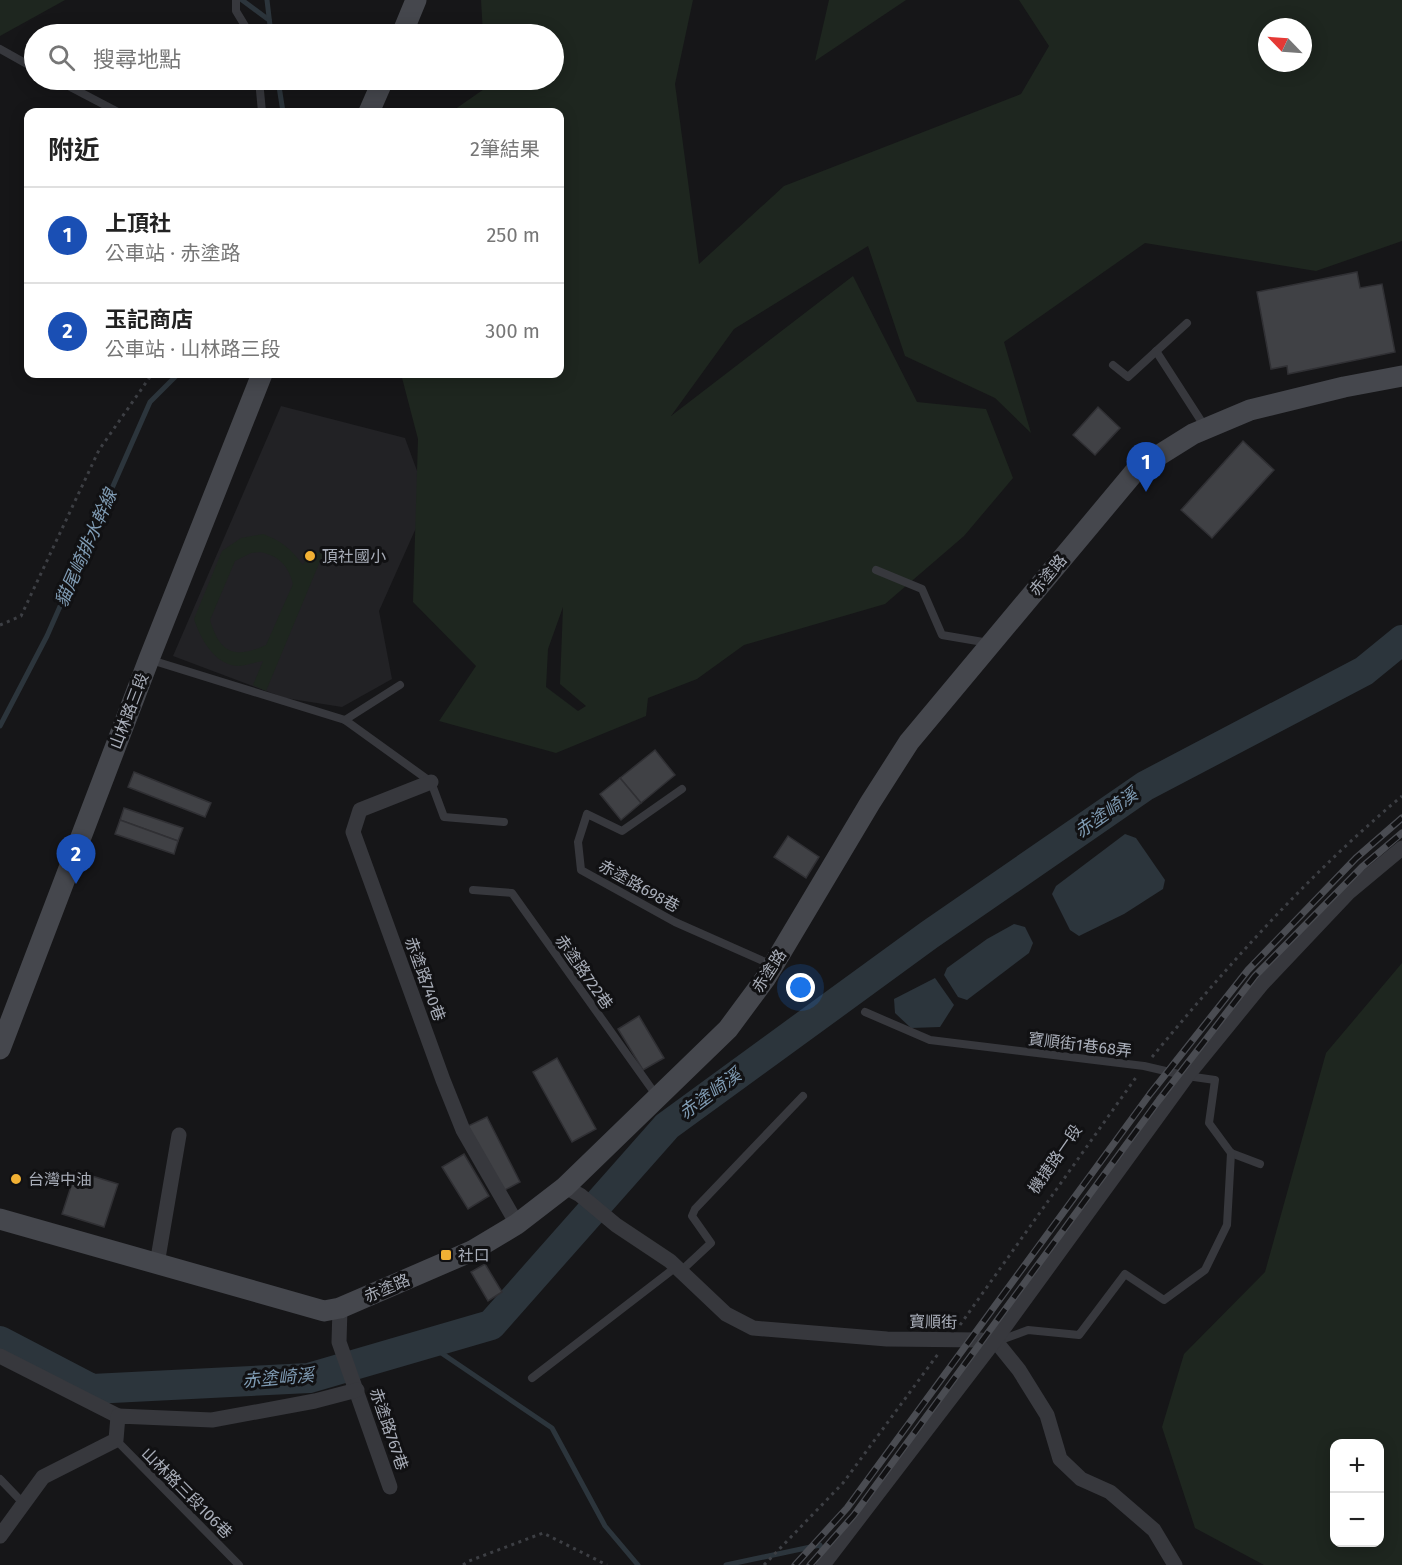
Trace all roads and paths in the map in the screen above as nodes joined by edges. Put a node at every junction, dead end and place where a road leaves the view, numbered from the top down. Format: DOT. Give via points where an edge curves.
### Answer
graph roads {
  1 [pos="236,0"];
  2 [pos="416,0"];
  3 [pos="244,24"];
  4 [pos="406,24"];
  5 [pos="0,50"];
  6 [pos="24,63"];
  7 [pos="76,90"];
  8 [pos="260,90"];
  9 [pos="379,90"];
  10 [pos="110,108"];
  11 [pos="262,108"];
  12 [pos="371,108"];
  13 [pos="1186,323"];
  14 [pos="1156,351"];
  15 [pos="1113,365"];
  16 [pos="1402,376"];
  17 [pos="149,378"];
  18 [pos="260,378"];
  19 [pos="1206,428"];
  20 [pos="876,570"];
  21 [pos="0,625"];
  22 [pos="991,643"];
  23 [pos="149,659"];
  24 [pos="400,685"];
  25 [pos="345,720"];
  26 [pos="431,782"];
  27 [pos="682,789"];
  28 [pos="1402,796"];
  29 [pos="504,822"];
  30 [pos="1402,848"];
  31 [pos="473,890"];
  32 [pos="773,965"];
  33 [pos="866,1012"];
  34 [pos="0,1050"];
  35 [pos="1144,1066"];
  36 [pos="1187,1076"];
  37 [pos="803,1096"];
  38 [pos="657,1097"];
  39 [pos="179,1135"];
  40 [pos="1231,1153"];
  41 [pos="1260,1164"];
  42 [pos="573,1191"];
  43 [pos="0,1219"];
  44 [pos="517,1224"];
  45 [pos="157,1264"];
  46 [pos="679,1269"];
  47 [pos="340,1308"];
  48 [pos="949,1340"];
  49 [pos="993,1343"];
  50 [pos="0,1356"];
  51 [pos="532,1378"];
  52 [pos="355,1386"];
  53 [pos="118,1416"];
  54 [pos="116,1440"];
  55 [pos="0,1479"];
  56 [pos="390,1487"];
  57 [pos="24,1504"];
  58 [pos="0,1536"];
  59 [pos="239,1565"];
  60 [pos="463,1565"];
  61 [pos="607,1565"];
  62 [pos="764,1565"];
  63 [pos="823,1565"];
  64 [pos="1175,1565"];
  1 -- 3 [label="lane" via="236,11"];
  2 -- 4 [label="street"];
  5 -- 6 [label="lane"];
  7 -- 10 [label="lane"];
  8 -- 11 [label="lane"];
  9 -- 12 [label="street"];
  13 -- 14 [label="lane"];
  14 -- 15 [label="lane" via="1128,377"];
  14 -- 19 [label="lane"];
  16 -- 19 [label="street, 赤塗路" via="1250,410"];
  17 -- 21 [label="path" via="99,450 21,616"];
  18 -- 23 [label="street, 山林路三段"];
  19 -- 22 [label="street, 赤塗路" via="1137,469"];
  20 -- 22 [label="lane" via="922,589 942,635"];
  22 -- 32 [label="street, 赤塗路" via="909,742"];
  23 -- 25 [label="lane"];
  23 -- 34 [label="street, 山林路三段"];
  24 -- 25 [label="lane"];
  25 -- 26 [label="lane"];
  26 -- 29 [label="lane" via="444,817"];
  26 -- 44 [label="street, 赤塗路740巷" via="360,810 353,832 442,1080 463,1130"];
  27 -- 32 [label="lane, 赤塗路698巷" via="622,831 587,814 578,842 581,870 675,922"];
  28 -- 35 [label="path, 機捷路一段" via="1303,886 1212,984"];
  30 -- 36 [label="street" via="1348,893 1262,984"];
  31 -- 38 [label="lane, 赤塗路722巷" via="512,893"];
  32 -- 38 [label="street, 赤塗路" via="728,1029"];
  33 -- 35 [label="lane, 寶順街1巷68弄" via="930,1040"];
  35 -- 36 [label="lane, 寶順街1巷68弄"];
  35 -- 48 [label="path, 機捷路一段"];
  36 -- 40 [label="lane, 寶順街1巷68弄" via="1215,1080 1209,1123"];
  36 -- 49 [label="street"];
  37 -- 46 [label="lane" via="695,1209 692,1216 711,1243"];
  38 -- 42 [label="street, 赤塗路"];
  39 -- 45 [label="street"];
  40 -- 41 [label="lane"];
  40 -- 49 [label="lane" via="1227,1225 1205,1270 1164,1300 1125,1274 1079,1335 1028,1330"];
  42 -- 44 [label="street, 赤塗路"];
  42 -- 46 [label="street, 寶順街"];
  43 -- 45 [label="street, 赤塗路"];
  44 -- 47 [label="street, 赤塗路" via="472,1251"];
  45 -- 47 [label="street, 赤塗路" via="324,1311"];
  46 -- 48 [label="street, 寶順街" via="726,1314 753,1328"];
  46 -- 51 [label="lane"];
  47 -- 52 [label="street, 赤塗路767巷" via="339,1342"];
  48 -- 49 [label="street, 寶順街"];
  48 -- 62 [label="path, 機捷路一段" via="843,1483"];
  49 -- 63 [label="street"];
  49 -- 64 [label="street" via="1019,1370 1047,1415 1060,1459 1081,1479 1110,1492 1154,1530"];
  50 -- 53 [label="street"];
  52 -- 53 [label="street" via="315,1401 212,1420"];
  52 -- 56 [label="street, 赤塗路767巷"];
  53 -- 54 [label="street"];
  54 -- 57 [label="street" via="43,1477"];
  54 -- 59 [label="lane, 山林路三段106巷"];
  55 -- 57 [label="lane"];
  57 -- 58 [label="street"];
  60 -- 61 [label="path" via="543,1533"];
}
